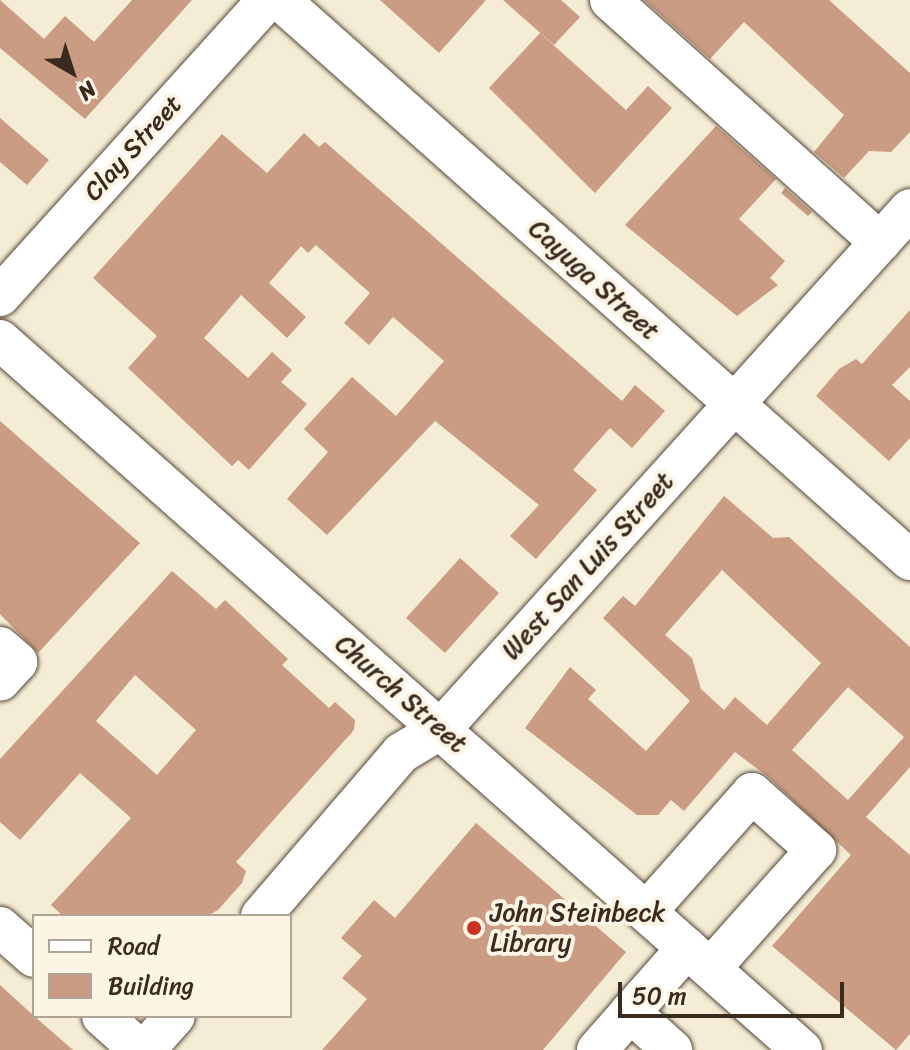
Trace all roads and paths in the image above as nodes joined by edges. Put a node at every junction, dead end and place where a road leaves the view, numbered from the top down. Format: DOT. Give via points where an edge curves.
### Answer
graph roads {
  1 [pos="267,0"];
  2 [pos="280,0"];
  3 [pos="610,0"];
  4 [pos="910,209"];
  5 [pos="880,242"];
  6 [pos="0,296"];
  7 [pos="0,340"];
  8 [pos="734,404"];
  9 [pos="910,560"];
  10 [pos="0,647"];
  11 [pos="0,681"];
  12 [pos="441,729"];
  13 [pos="647,911"];
  14 [pos="263,914"];
  15 [pos="0,927"];
  16 [pos="32,955"];
  17 [pos="699,958"];
  18 [pos="630,1012"];
  19 [pos="104,1018"];
  20 [pos="173,1018"];
  21 [pos="143,1050"];
  22 [pos="597,1050"];
  23 [pos="672,1050"];
  24 [pos="802,1050"];
  1 -- 6 [label="street, Clay Street"];
  2 -- 8 [label="street, Cayuga Street"];
  3 -- 5 [label="street"];
  4 -- 5 [label="street, West San Luis Street"];
  5 -- 8 [label="street, West San Luis Street"];
  7 -- 12 [label="street, Church Street"];
  8 -- 9 [label="street, Cayuga Street"];
  8 -- 12 [label="street, West San Luis Street"];
  10 -- 11 [label="street" via="17,662"];
  12 -- 13 [label="street, Church Street"];
  12 -- 14 [label="street, West San Luis Street" via="401,753"];
  13 -- 17 [label="street, Church Street"];
  13 -- 17 [label="street" via="752,793 816,850"];
  15 -- 16 [label="street"];
  17 -- 18 [label="street"];
  17 -- 24 [label="street, Church Street"];
  18 -- 22 [label="street"];
  18 -- 23 [label="street"];
  19 -- 21 [label="street"];
  20 -- 21 [label="street"];
}
